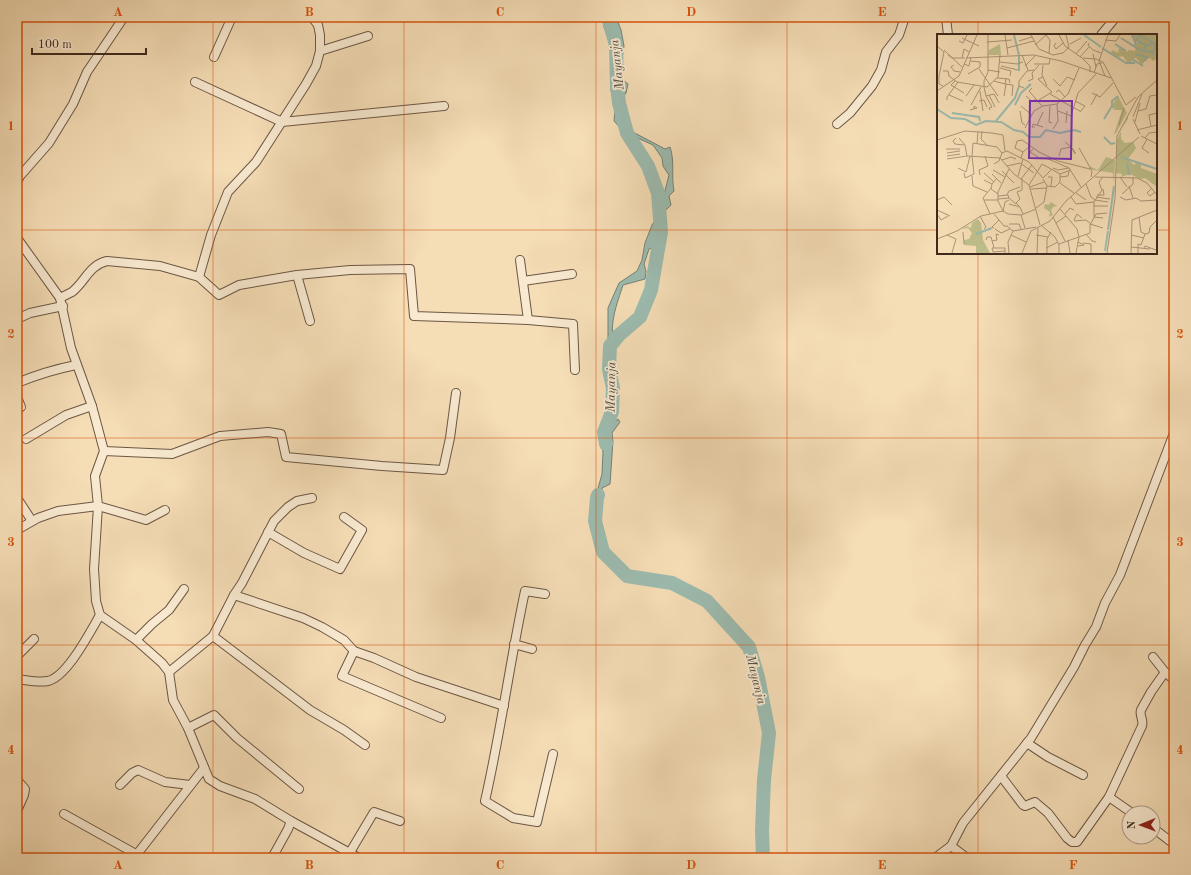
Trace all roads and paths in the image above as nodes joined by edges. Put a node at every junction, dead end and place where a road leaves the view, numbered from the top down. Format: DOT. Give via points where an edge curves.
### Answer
graph roads {
  1 [pos="124,17"];
  2 [pos="232,17"];
  3 [pos="312,17"];
  4 [pos="905,17"];
  5 [pos="946,17"];
  6 [pos="1116,17"];
  7 [pos="948,34"];
  8 [pos="1102,34"];
  9 [pos="368,36"];
  10 [pos="320,51"];
  11 [pos="214,56"];
  12 [pos="195,82"];
  13 [pos="444,106"];
  14 [pos="282,122"];
  15 [pos="836,124"];
  16 [pos="17,182"];
  17 [pos="17,238"];
  18 [pos="520,260"];
  19 [pos="572,274"];
  20 [pos="297,275"];
  21 [pos="199,277"];
  22 [pos="523,280"];
  23 [pos="62,302"];
  24 [pos="17,319"];
  25 [pos="528,320"];
  26 [pos="310,321"];
  27 [pos="76,365"];
  28 [pos="575,370"];
  29 [pos="17,383"];
  30 [pos="456,393"];
  31 [pos="17,397"];
  32 [pos="92,406"];
  33 [pos="21,407"];
  34 [pos="1174,433"];
  35 [pos="26,439"];
  36 [pos="104,451"];
  37 [pos="17,498"];
  38 [pos="312,498"];
  39 [pos="98,506"];
  40 [pos="165,510"];
  41 [pos="344,517"];
  42 [pos="32,521"];
  43 [pos="17,530"];
  44 [pos="268,532"];
  45 [pos="184,589"];
  46 [pos="545,594"];
  47 [pos="234,595"];
  48 [pos="100,614"];
  49 [pos="212,636"];
  50 [pos="34,639"];
  51 [pos="136,640"];
  52 [pos="514,644"];
  53 [pos="532,649"];
  54 [pos="354,651"];
  55 [pos="17,656"];
  56 [pos="1153,657"];
  57 [pos="169,672"];
  58 [pos="1165,672"];
  59 [pos="17,680"];
  60 [pos="1174,680"];
  61 [pos="504,706"];
  62 [pos="441,718"];
  63 [pos="188,728"];
  64 [pos="1027,743"];
  65 [pos="365,745"];
  66 [pos="553,754"];
  67 [pos="204,768"];
  68 [pos="1083,775"];
  69 [pos="1001,776"];
  70 [pos="17,780"];
  71 [pos="120,785"];
  72 [pos="190,785"];
  73 [pos="299,789"];
  74 [pos="1109,796"];
  75 [pos="1121,805"];
  76 [pos="17,811"];
  77 [pos="64,814"];
  78 [pos="291,821"];
  79 [pos="400,821"];
  80 [pos="1161,834"];
  81 [pos="1174,844"];
  82 [pos="951,846"];
  83 [pos="349,854"];
  84 [pos="135,856"];
  85 [pos="272,858"];
  86 [pos="359,858"];
  87 [pos="935,858"];
  88 [pos="967,858"];
  1 -- 16 [label="street" via="88,72 73,104 49,143"];
  2 -- 11 [label="street"];
  3 -- 10 [label="street" via="318,25"];
  4 -- 15 [label="street" via="899,35 886,52 881,70 872,86 850,113"];
  5 -- 7 [label="street"];
  6 -- 8 [label="street"];
  9 -- 10 [label="street"];
  10 -- 14 [label="street" via="316,66"];
  12 -- 14 [label="street"];
  13 -- 14 [label="street"];
  14 -- 21 [label="street" via="256,162 228,192 211,235"];
  17 -- 23 [label="street"];
  18 -- 22 [label="street"];
  19 -- 22 [label="street"];
  20 -- 21 [label="street" via="239,285 219,295"];
  20 -- 25 [label="street" via="350,270 410,269 414,316"];
  20 -- 26 [label="street"];
  21 -- 23 [label="street" via="160,266 107,261 91,270"];
  22 -- 25 [label="street"];
  23 -- 24 [label="street"];
  23 -- 27 [label="street"];
  25 -- 28 [label="street" via="572,324"];
  27 -- 29 [label="street" via="57,368"];
  27 -- 32 [label="street"];
  30 -- 36 [label="street" via="443,470 286,457 281,434 268,432 220,436 172,454"];
  31 -- 33 [label="street"];
  32 -- 35 [label="street" via="66,415"];
  32 -- 36 [label="street"];
  34 -- 64 [label="street" via="1120,575 1096,627 1039,727"];
  36 -- 39 [label="street" via="95,476"];
  37 -- 42 [label="street"];
  38 -- 44 [label="street" via="297,501 288,507 274,520"];
  39 -- 40 [label="street" via="146,520"];
  39 -- 42 [label="street" via="58,511"];
  39 -- 48 [label="street" via="94,569 96,601"];
  41 -- 44 [label="street" via="362,530 340,569 304,553"];
  42 -- 43 [label="street"];
  44 -- 47 [label="street"];
  45 -- 51 [label="street" via="169,610"];
  46 -- 52 [label="street" via="525,591"];
  47 -- 49 [label="street"];
  47 -- 54 [label="street" via="303,618 344,640"];
  48 -- 51 [label="street"];
  48 -- 59 [label="street" via="61,674 47,682"];
  49 -- 57 [label="street"];
  49 -- 65 [label="street" via="310,710"];
  50 -- 55 [label="street"];
  51 -- 57 [label="street"];
  52 -- 53 [label="street"];
  52 -- 61 [label="street"];
  54 -- 61 [label="street" via="416,677"];
  54 -- 62 [label="street" via="342,676"];
  56 -- 58 [label="street"];
  57 -- 63 [label="street" via="173,700"];
  58 -- 60 [label="street"];
  58 -- 74 [label="street" via="1150,692 1141,710 1142,726"];
  61 -- 66 [label="street" via="484,801 513,818 537,822"];
  63 -- 67 [label="street"];
  63 -- 73 [label="street" via="214,715 237,738"];
  64 -- 68 [label="street"];
  64 -- 69 [label="street"];
  67 -- 72 [label="street"];
  67 -- 78 [label="street" via="209,779 220,786 254,799"];
  69 -- 74 [label="street" via="1023,805 1036,802 1072,842 1077,842"];
  69 -- 82 [label="street" via="963,823"];
  70 -- 76 [label="street" via="25,788"];
  71 -- 72 [label="street" via="138,770 165,782"];
  72 -- 84 [label="street"];
  74 -- 75 [label="street"];
  77 -- 84 [label="street"];
  78 -- 83 [label="street"];
  78 -- 85 [label="street"];
  79 -- 83 [label="street" via="374,812"];
  80 -- 81 [label="street"];
  82 -- 87 [label="street"];
  82 -- 88 [label="street"];
  83 -- 86 [label="street"];
}
